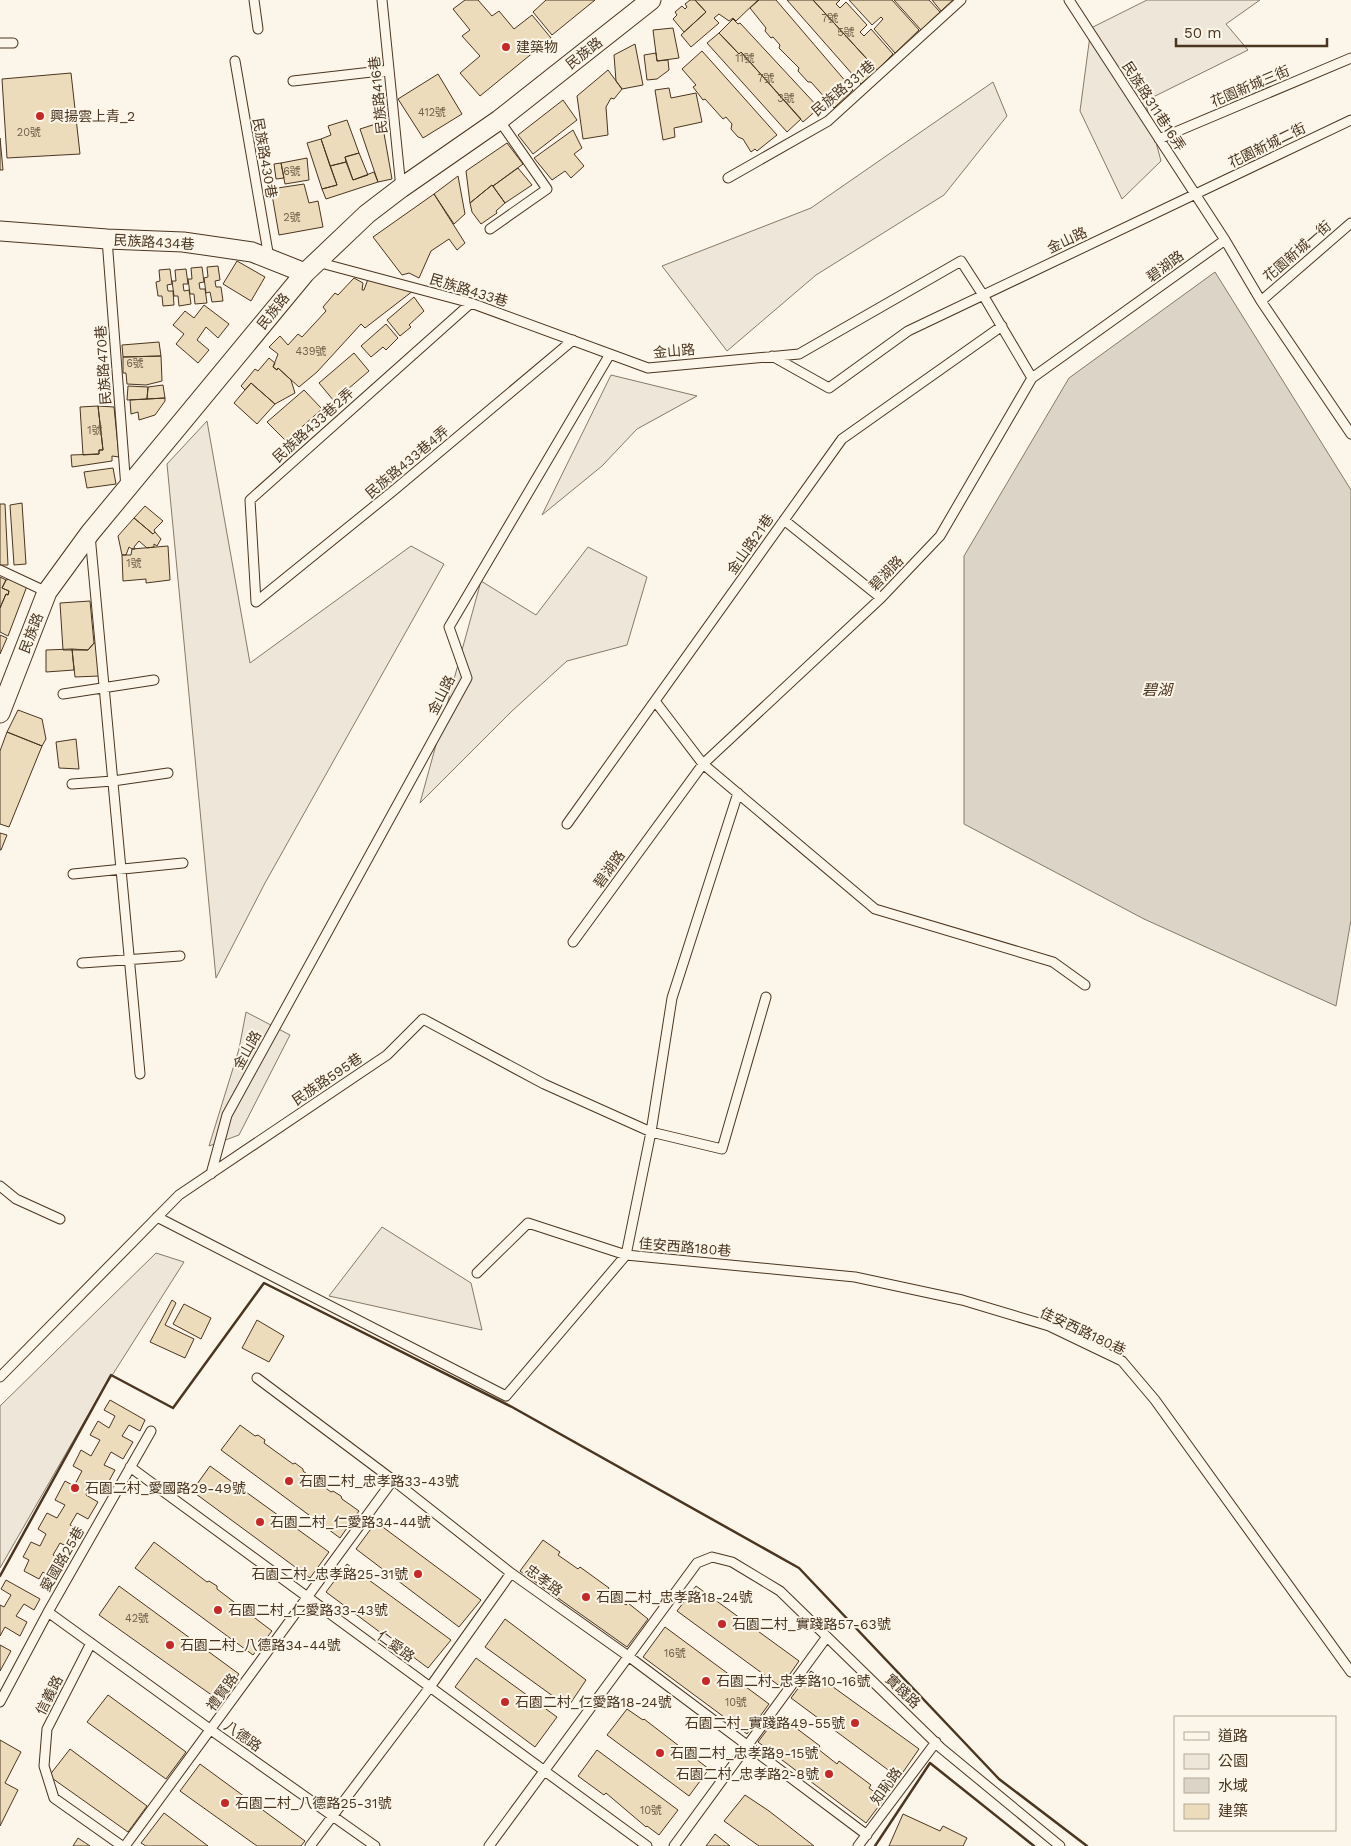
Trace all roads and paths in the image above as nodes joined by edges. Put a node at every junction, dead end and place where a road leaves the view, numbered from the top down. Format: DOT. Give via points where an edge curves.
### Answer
graph roads {
  1 [pos="254,0"];
  2 [pos="382,0"];
  3 [pos="652,0"];
  4 [pos="961,0"];
  5 [pos="1069,0"];
  6 [pos="258,29"];
  7 [pos="0,43"];
  8 [pos="13,43"];
  9 [pos="1351,58"];
  10 [pos="234,61"];
  11 [pos="389,70"];
  12 [pos="293,81"];
  13 [pos="499,120"];
  14 [pos="1351,120"];
  15 [pos="1159,139"];
  16 [pos="728,178"];
  17 [pos="401,188"];
  18 [pos="1195,195"];
  19 [pos="1351,223"];
  20 [pos="490,229"];
  21 [pos="0,231"];
  22 [pos="107,239"];
  23 [pos="1225,240"];
  24 [pos="269,259"];
  25 [pos="311,267"];
  26 [pos="984,295"];
  27 [pos="1260,301"];
  28 [pos="471,303"];
  29 [pos="1002,326"];
  30 [pos="573,340"];
  31 [pos="610,354"];
  32 [pos="772,356"];
  33 [pos="1032,378"];
  34 [pos="1351,434"];
  35 [pos="126,488"];
  36 [pos="784,520"];
  37 [pos="90,533"];
  38 [pos="0,570"];
  39 [pos="46,592"];
  40 [pos="881,598"];
  41 [pos="256,602"];
  42 [pos="154,680"];
  43 [pos="104,687"];
  44 [pos="63,694"];
  45 [pos="655,701"];
  46 [pos="0,713"];
  47 [pos="703,764"];
  48 [pos="168,773"];
  49 [pos="113,781"];
  50 [pos="72,784"];
  51 [pos="738,793"];
  52 [pos="567,824"];
  53 [pos="183,863"];
  54 [pos="121,869"];
  55 [pos="72,874"];
  56 [pos="574,942"];
  57 [pos="180,956"];
  58 [pos="129,960"];
  59 [pos="82,963"];
  60 [pos="1085,985"];
  61 [pos="766,998"];
  62 [pos="140,1074"];
  63 [pos="651,1132"];
  64 [pos="211,1174"];
  65 [pos="0,1186"];
  66 [pos="157,1217"];
  67 [pos="60,1219"];
  68 [pos="626,1255"];
  69 [pos="477,1273"];
  70 [pos="0,1377"];
  71 [pos="257,1378"];
  72 [pos="150,1431"];
  73 [pos="130,1467"];
  74 [pos="392,1480"];
  75 [pos="511,1573"];
  76 [pos="307,1598"];
  77 [pos="48,1612"];
  78 [pos="826,1638"];
  79 [pos="91,1643"];
  80 [pos="628,1656"];
  81 [pos="1351,1672"];
  82 [pos="430,1687"];
  83 [pos="0,1702"];
  84 [pos="211,1730"];
  85 [pos="936,1742"];
  86 [pos="748,1746"];
  87 [pos="545,1772"];
  88 [pos="332,1815"];
  89 [pos="867,1836"];
  90 [pos="123,1846"];
  91 [pos="310,1846"];
  92 [pos="375,1846"];
  93 [pos="489,1846"];
  94 [pos="647,1846"];
  95 [pos="674,1846"];
  96 [pos="858,1846"];
  97 [pos="1060,1846"];
  1 -- 6 [label="lane"];
  2 -- 11 [label="lane, 民族路416巷"];
  3 -- 13 [label="street, 民族路"];
  4 -- 16 [label="lane, 民族路331巷" via="828,121"];
  5 -- 15 [label="lane, 民族路311巷16弄"];
  7 -- 8 [label="lane"];
  9 -- 15 [label="lane, 花園新城三街"];
  10 -- 24 [label="lane, 民族路430巷"];
  11 -- 12 [label="lane"];
  11 -- 17 [label="lane, 民族路416巷"];
  13 -- 17 [label="street, 民族路"];
  13 -- 20 [label="lane" via="547,189"];
  14 -- 18 [label="lane, 花園新城二街"];
  15 -- 18 [label="lane, 民族路311巷16弄"];
  17 -- 25 [label="street, 民族路" via="367,214"];
  18 -- 23 [label="lane, 民族路311巷16弄"];
  18 -- 26 [label="lane, 金山路"];
  19 -- 27 [label="lane, 花園新城一街"];
  21 -- 22 [label="street, 民族路434巷"];
  22 -- 24 [label="street, 民族路434巷" via="184,242 252,252"];
  22 -- 35 [label="lane, 民族路470巷"];
  23 -- 27 [label="lane, 民族路311巷16弄"];
  23 -- 33 [label="lane, 碧湖路"];
  24 -- 25 [label="street, 民族路434巷"];
  25 -- 28 [label="lane, 民族路433巷"];
  25 -- 35 [label="street, 民族路"];
  26 -- 29 [label="lane"];
  26 -- 32 [label="lane, 金山路" via="908,330 829,388"];
  26 -- 32 [label="lane, 金山路" via="961,261 799,354"];
  27 -- 34 [label="lane, 民族路311巷16弄"];
  28 -- 30 [label="lane, 民族路433巷"];
  28 -- 41 [label="lane, 民族路433巷2弄" via="250,500"];
  29 -- 33 [label="lane"];
  29 -- 36 [label="lane, 金山路21巷" via="842,439"];
  30 -- 31 [label="lane, 民族路433巷"];
  30 -- 41 [label="lane, 民族路433巷4弄"];
  31 -- 32 [label="lane, 金山路" via="648,368"];
  31 -- 64 [label="lane, 金山路" via="449,626 466,678 227,1115"];
  33 -- 40 [label="lane, 碧湖路" via="940,536"];
  35 -- 37 [label="street, 民族路"];
  36 -- 40 [label="lane"];
  36 -- 45 [label="lane, 金山路21巷"];
  37 -- 39 [label="street, 民族路"];
  37 -- 43 [label="lane"];
  38 -- 39 [label="lane"];
  39 -- 46 [label="street, 民族路"];
  40 -- 47 [label="lane, 碧湖路"];
  42 -- 43 [label="lane"];
  43 -- 44 [label="lane"];
  43 -- 49 [label="lane"];
  45 -- 47 [label="lane"];
  45 -- 52 [label="lane, 金山路21巷"];
  47 -- 51 [label="lane"];
  47 -- 56 [label="lane, 碧湖路"];
  48 -- 49 [label="lane"];
  49 -- 50 [label="lane"];
  49 -- 54 [label="lane"];
  51 -- 60 [label="lane" via="875,909 1053,962"];
  51 -- 63 [label="lane" via="672,998"];
  53 -- 54 [label="lane"];
  54 -- 55 [label="lane"];
  54 -- 58 [label="lane"];
  57 -- 58 [label="lane"];
  58 -- 59 [label="lane"];
  58 -- 62 [label="lane"];
  61 -- 63 [label="lane, 民族路595巷" via="722,1149"];
  63 -- 64 [label="lane, 民族路595巷" via="544,1084 423,1019 387,1055"];
  63 -- 68 [label="lane"];
  64 -- 66 [label="lane, 民族路595巷" via="179,1195"];
  65 -- 67 [label="lane" via="16,1199"];
  66 -- 68 [label="lane" via="506,1396"];
  66 -- 70 [label="lane, 民族路595巷"];
  68 -- 69 [label="lane, 佳安西路180巷" via="528,1223"];
  68 -- 81 [label="lane, 佳安西路180巷" via="855,1277 962,1300 1049,1326 1122,1361 1155,1400"];
  71 -- 74 [label="lane, 忠孝路"];
  72 -- 73 [label="lane, 愛國路25巷"];
  73 -- 76 [label="lane, 仁愛路"];
  73 -- 77 [label="lane, 愛國路25巷"];
  74 -- 75 [label="lane, 忠孝路"];
  74 -- 76 [label="lane, 禮賢路"];
  75 -- 80 [label="lane, 忠孝路"];
  75 -- 82 [label="lane"];
  76 -- 82 [label="lane, 仁愛路"];
  76 -- 84 [label="lane, 禮賢路"];
  77 -- 79 [label="lane, 八德路"];
  77 -- 83 [label="lane, 愛國路25巷"];
  78 -- 80 [label="lane, 實踐路" via="780,1591 732,1562 712,1557 697,1563"];
  78 -- 85 [label="lane, 實踐路"];
  78 -- 86 [label="lane"];
  79 -- 84 [label="lane, 八德路"];
  79 -- 90 [label="lane, 信義路" via="47,1729 44,1766 54,1798"];
  80 -- 86 [label="lane, 忠孝路"];
  80 -- 87 [label="lane"];
  82 -- 87 [label="lane, 仁愛路"];
  82 -- 88 [label="lane"];
  84 -- 88 [label="lane, 八德路"];
  84 -- 90 [label="lane, 禮賢路"];
  85 -- 89 [label="lane, 知恥路"];
  85 -- 97 [label="lane, 實踐路"];
  86 -- 89 [label="lane, 忠孝路"];
  86 -- 95 [label="lane"];
  87 -- 93 [label="lane"];
  87 -- 94 [label="lane, 仁愛路"];
  88 -- 91 [label="lane"];
  88 -- 92 [label="lane, 八德路"];
  89 -- 96 [label="lane, 知恥路"];
}
